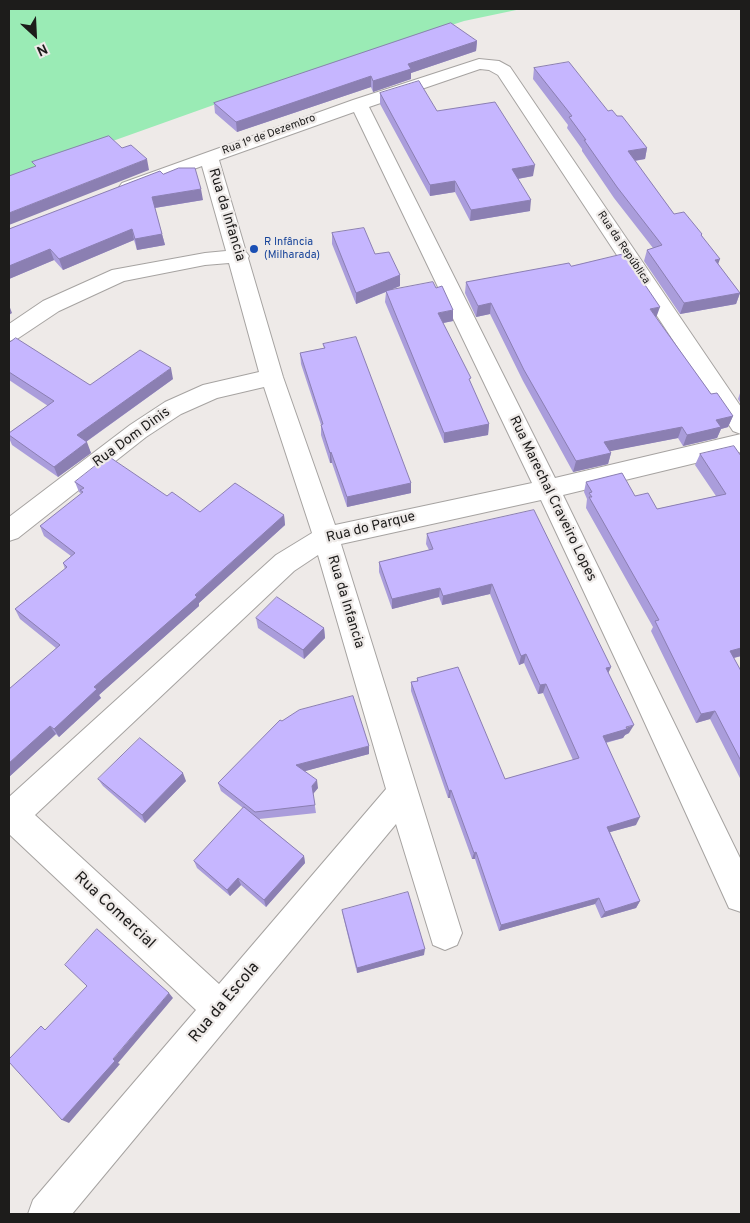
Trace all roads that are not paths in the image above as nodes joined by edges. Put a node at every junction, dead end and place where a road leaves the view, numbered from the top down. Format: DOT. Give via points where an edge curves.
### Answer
graph roads {
  1 [pos="504,71"];
  2 [pos="359,104"];
  3 [pos="209,157"];
  4 [pos="111,194"];
  5 [pos="239,256"];
  6 [pos="9,334"];
  7 [pos="272,377"];
  8 [pos="741,425"];
  9 [pos="741,443"];
  10 [pos="547,488"];
  11 [pos="9,531"];
  12 [pos="326,537"];
  13 [pos="403,792"];
  14 [pos="10,816"];
  15 [pos="741,896"];
  16 [pos="445,933"];
  17 [pos="220,1009"];
  18 [pos="47,1214"];
  1 -- 2 [label="street, Rua 1º de Dezembro" via="493,65 479,64"];
  1 -- 8 [label="street, Rua da República"];
  2 -- 3 [label="street, Rua 1º de Dezembro"];
  2 -- 10 [label="street, Rua Marechal Craveiro Lopes"];
  3 -- 4 [label="street, Rua 1º de Dezembro"];
  3 -- 5 [label="street, Rua da Infancia"];
  5 -- 6 [label="street" via="205,259 119,276 51,306"];
  5 -- 7 [label="street, Rua da Infancia"];
  7 -- 11 [label="street, Rua Dom Dinis" via="211,391 173,408 138,431"];
  7 -- 12 [label="street, Rua da Infancia"];
  9 -- 10 [label="street, Rua do Parque"];
  10 -- 12 [label="street, Rua do Parque"];
  10 -- 15 [label="street, Rua Marechal Craveiro Lopes" via="663,725"];
  12 -- 13 [label="street, Rua da Infancia"];
  12 -- 14 [label="street, Rua do Parque" via="285,563"];
  13 -- 16 [label="street, Rua da Infancia"];
  13 -- 17 [label="street, Rua da Escola"];
  14 -- 17 [label="street, Rua Comercial"];
  17 -- 18 [label="street, Rua da Escola"];
}
